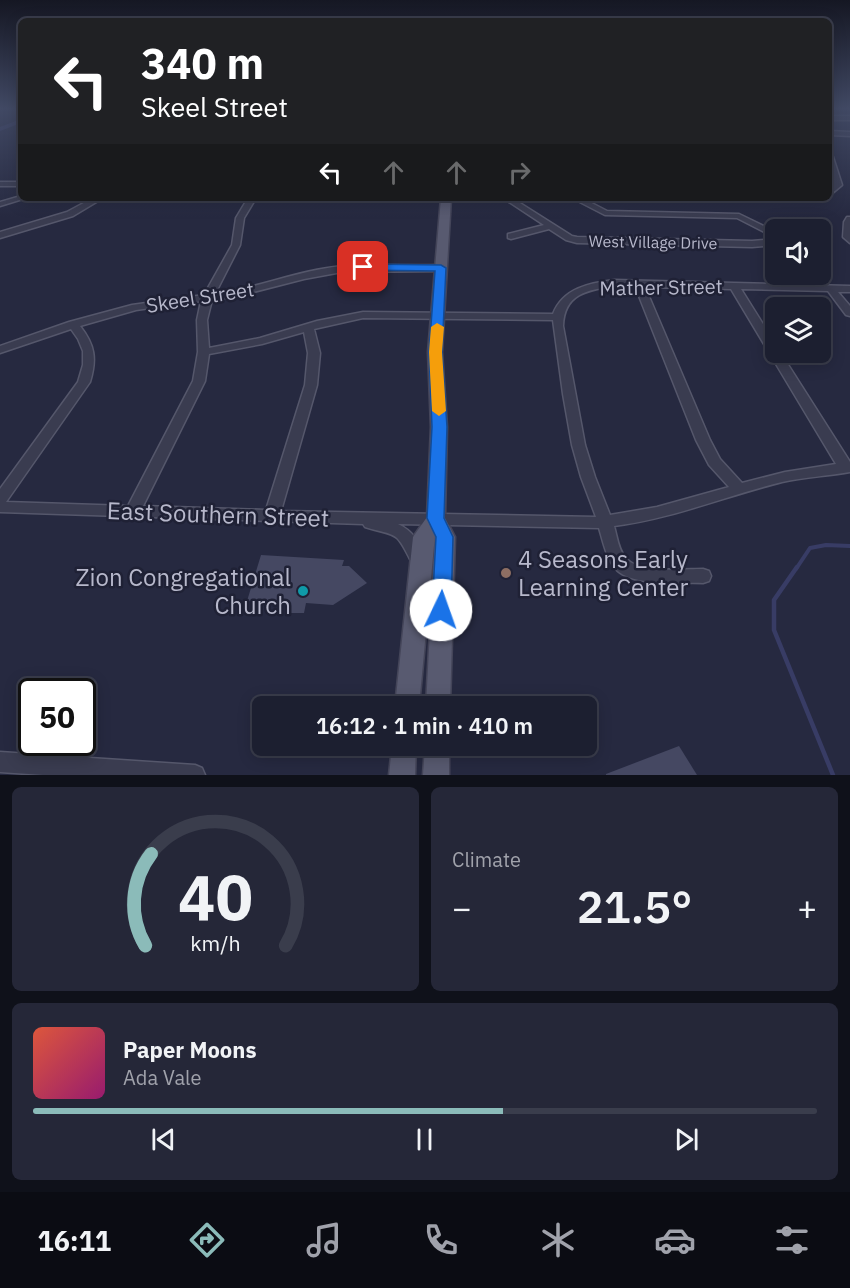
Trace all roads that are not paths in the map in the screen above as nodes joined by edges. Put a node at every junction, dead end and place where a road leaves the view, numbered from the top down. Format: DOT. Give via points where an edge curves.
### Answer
graph roads {
  1 [pos="832,164"];
  2 [pos="0,184"];
  3 [pos="18,184"];
  4 [pos="832,191"];
  5 [pos="18,199"];
  6 [pos="94,201"];
  7 [pos="250,201"];
  8 [pos="446,201"];
  9 [pos="512,201"];
  10 [pos="582,201"];
  11 [pos="0,204"];
  12 [pos="850,219"];
  13 [pos="552,226"];
  14 [pos="765,230"];
  15 [pos="0,235"];
  16 [pos="511,236"];
  17 [pos="850,240"];
  18 [pos="765,244"];
  19 [pos="441,268"];
  20 [pos="639,284"];
  21 [pos="734,286"];
  22 [pos="830,288"];
  23 [pos="850,289"];
  24 [pos="207,299"];
  25 [pos="850,313"];
  26 [pos="439,314"];
  27 [pos="557,317"];
  28 [pos="73,324"];
  29 [pos="308,327"];
  30 [pos="0,350"];
  31 [pos="204,352"];
  32 [pos="848,468"];
  33 [pos="739,489"];
  34 [pos="0,500"];
  35 [pos="0,507"];
  36 [pos="133,512"];
  37 [pos="272,516"];
  38 [pos="343,517"];
  39 [pos="436,518"];
  40 [pos="606,522"];
  41 [pos="420,565"];
  42 [pos="702,576"];
  43 [pos="408,696"];
  44 [pos="438,696"];
  45 [pos="403,756"];
  46 [pos="437,756"];
  47 [pos="0,762"];
  48 [pos="195,775"];
  49 [pos="402,775"];
  50 [pos="436,775"];
  1 -- 4 [label="street" via="838,185"];
  2 -- 3 [label="street"];
  5 -- 11 [label="street"];
  6 -- 15 [label="street" via="70,214"];
  7 -- 24 [label="street" via="240,218 236,244"];
  8 -- 19 [label="main road"];
  9 -- 13 [label="street, West Village Drive"];
  10 -- 14 [label="street, West Village Drive" via="605,213 739,216"];
  12 -- 17 [label="street"];
  13 -- 16 [label="street"];
  13 -- 18 [label="street, West Village Drive" via="577,240"];
  19 -- 24 [label="street, Skeel Street" via="342,269"];
  19 -- 26 [label="main road"];
  20 -- 21 [label="street, Mather Street"];
  20 -- 27 [label="street, Mather Street" via="606,284 581,290 564,301"];
  20 -- 33 [label="street" via="706,447"];
  21 -- 22 [label="street, Mather Street"];
  21 -- 32 [label="street"];
  22 -- 23 [label="street, Mather Street"];
  22 -- 25 [label="street"];
  24 -- 28 [label="street, Skeel Street" via="136,307"];
  24 -- 31 [label="street" via="202,320"];
  26 -- 27 [label="street"];
  26 -- 29 [label="street" via="363,315"];
  26 -- 39 [label="main road" via="435,352 440,427"];
  27 -- 40 [label="street" via="582,458"];
  28 -- 30 [label="street, Skeel Street"];
  28 -- 34 [label="street" via="89,348 90,362 84,382"];
  29 -- 31 [label="street"];
  29 -- 37 [label="street" via="314,352 311,385"];
  31 -- 36 [label="street" via="199,381"];
  32 -- 33 [label="street, East Southern Street" via="800,472"];
  33 -- 40 [label="street, East Southern Street" via="658,513"];
  35 -- 36 [label="street, East Southern Street"];
  36 -- 37 [label="street, East Southern Street"];
  37 -- 38 [label="street, East Southern Street"];
  38 -- 39 [label="street, East Southern Street"];
  38 -- 41 [label="street" via="400,531 412,542"];
  39 -- 40 [label="street, East Southern Street"];
  39 -- 41 [label="main road" via="423,537"];
  39 -- 44 [label="main road" via="445,537"];
  40 -- 42 [label="street" via="610,540 625,568 639,573"];
  41 -- 43 [label="main road"];
  45 -- 49 [label="main road"];
  46 -- 50 [label="main road"];
  47 -- 48 [label="street"];
}
